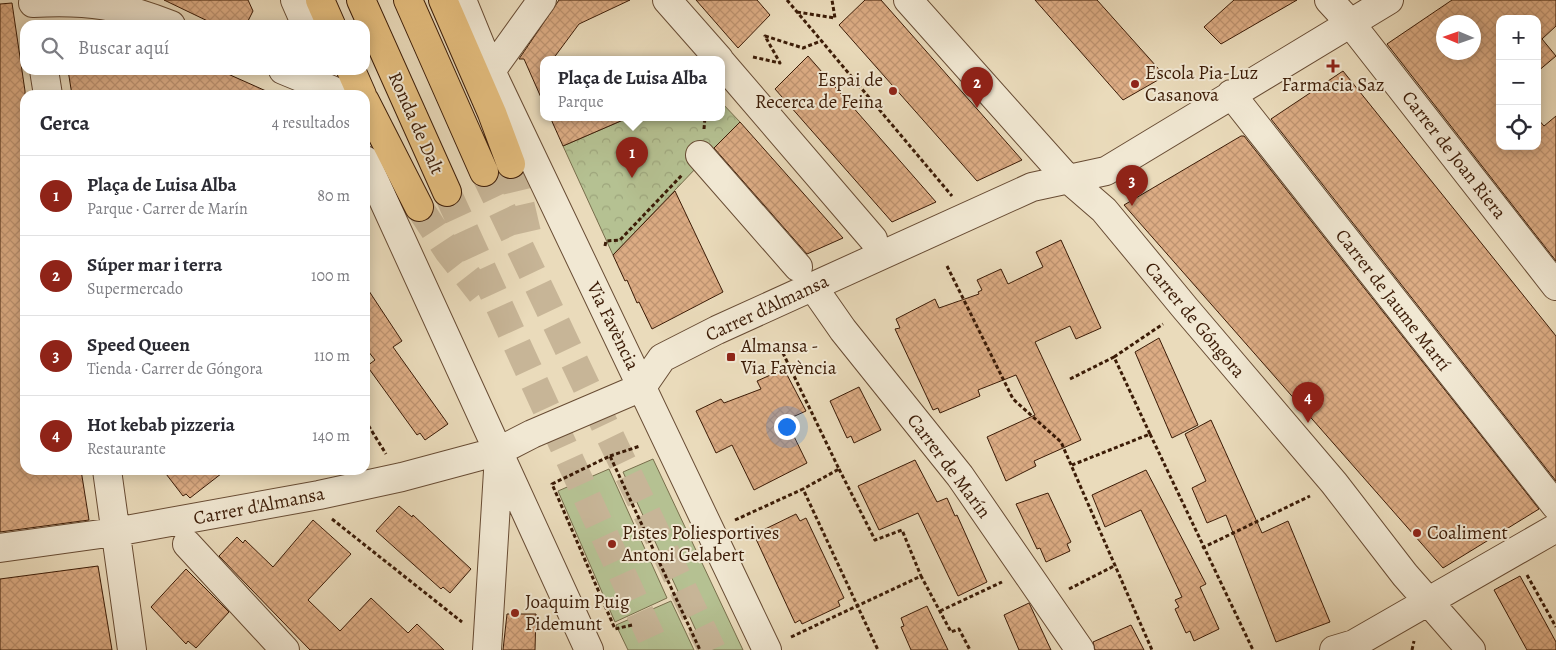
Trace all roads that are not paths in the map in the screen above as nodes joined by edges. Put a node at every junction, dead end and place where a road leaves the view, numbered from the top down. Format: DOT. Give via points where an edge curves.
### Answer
graph roads {
  1 [pos="295,0"];
  2 [pos="320,0"];
  3 [pos="362,0"];
  4 [pos="408,0"];
  5 [pos="444,0"];
  6 [pos="462,0"];
  7 [pos="542,0"];
  8 [pos="667,0"];
  9 [pos="908,0"];
  10 [pos="1329,0"];
  11 [pos="1389,0"];
  12 [pos="34,9"];
  13 [pos="158,20"];
  14 [pos="304,20"];
  15 [pos="329,20"];
  16 [pos="1351,24"];
  17 [pos="716,56"];
  18 [pos="725,67"];
  19 [pos="491,71"];
  20 [pos="45,75"];
  21 [pos="299,75"];
  22 [pos="353,75"];
  23 [pos="331,85"];
  24 [pos="47,90"];
  25 [pos="360,90"];
  26 [pos="1231,94"];
  27 [pos="370,111"];
  28 [pos="700,155"];
  29 [pos="511,164"];
  30 [pos="370,171"];
  31 [pos="484,172"];
  32 [pos="1067,178"];
  33 [pos="447,192"];
  34 [pos="419,207"];
  35 [pos="873,239"];
  36 [pos="806,277"];
  37 [pos="1556,286"];
  38 [pos="642,387"];
  39 [pos="499,451"];
  40 [pos="107,475"];
  41 [pos="1556,506"];
  42 [pos="1556,528"];
  43 [pos="115,532"];
  44 [pos="188,544"];
  45 [pos="0,548"];
  46 [pos="1426,601"];
  47 [pos="487,642"];
  48 [pos="776,645"];
  49 [pos="132,650"];
  50 [pos="285,650"];
  51 [pos="590,650"];
  52 [pos="1080,650"];
  53 [pos="1334,650"];
  54 [pos="1471,650"];
  1 -- 14 [label="street"];
  2 -- 15 [label="highway"];
  3 -- 33 [label="highway, Ronda de Dalt"];
  4 -- 31 [label="highway"];
  5 -- 29 [label="highway"];
  6 -- 19 [label="street, Via Favència"];
  7 -- 19 [label="street"];
  8 -- 17 [label="street"];
  9 -- 32 [label="street, Carrer de Góngora"];
  10 -- 16 [label="street, Carrer de Joan Riera"];
  11 -- 16 [label="street, Carrer d'Almansa"];
  12 -- 13 [label="street" via="64,1 100,4 132,10"];
  16 -- 26 [label="street, Carrer d'Almansa"];
  16 -- 37 [label="street, Carrer de Joan Riera"];
  18 -- 35 [label="street"];
  19 -- 38 [label="street, Via Favència"];
  20 -- 24 [label="street"];
  21 -- 23 [label="street"];
  22 -- 25 [label="highway"];
  26 -- 32 [label="street, Carrer d'Almansa" via="1106,171"];
  26 -- 41 [label="street, Carrer de Jaume Martí"];
  27 -- 34 [label="highway"];
  28 -- 36 [label="street, Carrer de Marín"];
  30 -- 39 [label="street"];
  32 -- 36 [label="street, Carrer d'Almansa" via="1032,187"];
  32 -- 46 [label="street, Carrer de Góngora" via="1104,210 1334,484"];
  36 -- 38 [label="street, Carrer d'Almansa" via="662,358"];
  36 -- 52 [label="street, Carrer de Marín" via="843,330 960,476"];
  38 -- 39 [label="street, Carrer d'Almansa"];
  38 -- 48 [label="street, Via Favència"];
  39 -- 43 [label="street, Carrer d'Almansa" via="319,495"];
  39 -- 47 [label="street"];
  39 -- 51 [label="street"];
  40 -- 43 [label="street"];
  42 -- 46 [label="street"];
  43 -- 45 [label="street, Carrer d'Almansa"];
  43 -- 49 [label="street"];
  44 -- 50 [label="street"];
  46 -- 53 [label="street" via="1354,644"];
  46 -- 54 [label="street, Carrer de Góngora"];
}
